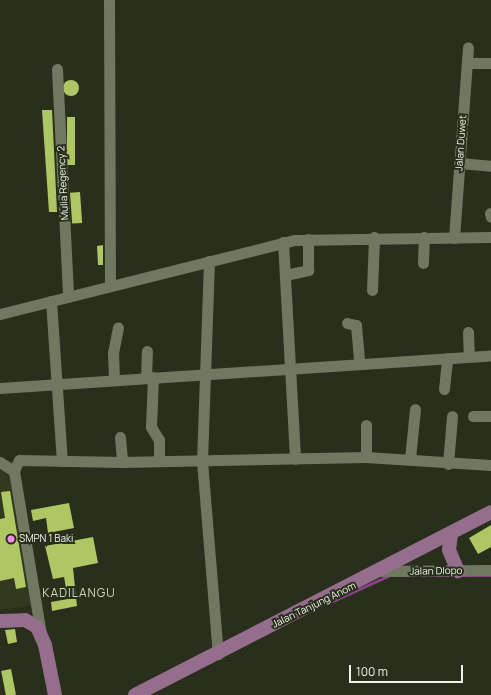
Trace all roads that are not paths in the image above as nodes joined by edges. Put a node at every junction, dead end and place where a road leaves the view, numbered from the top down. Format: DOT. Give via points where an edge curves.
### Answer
graph roads {
  1 [pos="109,0"];
  2 [pos="468,48"];
  3 [pos="467,63"];
  4 [pos="491,63"];
  5 [pos="57,69"];
  6 [pos="459,163"];
  7 [pos="491,166"];
  8 [pos="490,213"];
  9 [pos="491,217"];
  10 [pos="374,237"];
  11 [pos="424,237"];
  12 [pos="491,237"];
  13 [pos="454,238"];
  14 [pos="308,239"];
  15 [pos="283,242"];
  16 [pos="209,261"];
  17 [pos="423,263"];
  18 [pos="285,275"];
  19 [pos="110,286"];
  20 [pos="372,290"];
  21 [pos="68,297"];
  22 [pos="51,301"];
  23 [pos="0,314"];
  24 [pos="347,323"];
  25 [pos="118,327"];
  26 [pos="468,332"];
  27 [pos="147,351"];
  28 [pos="491,355"];
  29 [pos="469,356"];
  30 [pos="446,358"];
  31 [pos="359,362"];
  32 [pos="289,366"];
  33 [pos="204,373"];
  34 [pos="150,377"];
  35 [pos="114,380"];
  36 [pos="56,385"];
  37 [pos="0,388"];
  38 [pos="444,389"];
  39 [pos="415,409"];
  40 [pos="452,416"];
  41 [pos="473,416"];
  42 [pos="491,416"];
  43 [pos="366,425"];
  44 [pos="120,438"];
  45 [pos="366,457"];
  46 [pos="295,459"];
  47 [pos="410,459"];
  48 [pos="159,460"];
  49 [pos="62,461"];
  50 [pos="202,461"];
  51 [pos="0,462"];
  52 [pos="122,462"];
  53 [pos="448,464"];
  54 [pos="491,465"];
  55 [pos="14,470"];
  56 [pos="491,512"];
  57 [pos="451,534"];
  58 [pos="458,570"];
  59 [pos="491,570"];
  60 [pos="382,571"];
  61 [pos="0,621"];
  62 [pos="41,634"];
  63 [pos="218,654"];
  64 [pos="55,695"];
  65 [pos="135,695"];
  1 -- 19 [label="street"];
  2 -- 3 [label="street, Jalan Duwet"];
  3 -- 4 [label="street"];
  3 -- 6 [label="street, Jalan Duwet"];
  5 -- 21 [label="street, Mulia Regency 2"];
  6 -- 7 [label="street"];
  6 -- 13 [label="street, Jalan Duwet"];
  8 -- 9 [label="street"];
  10 -- 11 [label="street"];
  10 -- 14 [label="street"];
  10 -- 20 [label="street"];
  11 -- 13 [label="street"];
  11 -- 17 [label="street"];
  12 -- 13 [label="street"];
  14 -- 15 [label="street"];
  14 -- 18 [label="street" via="308,270"];
  15 -- 16 [label="street"];
  15 -- 18 [label="street"];
  16 -- 19 [label="street"];
  16 -- 33 [label="street"];
  18 -- 32 [label="street"];
  19 -- 21 [label="street"];
  21 -- 22 [label="street"];
  22 -- 23 [label="street"];
  22 -- 36 [label="street"];
  24 -- 31 [label="street" via="356,325"];
  25 -- 35 [label="street" via="113,353"];
  26 -- 29 [label="street"];
  27 -- 34 [label="street"];
  28 -- 29 [label="street"];
  29 -- 30 [label="street"];
  30 -- 31 [label="street"];
  30 -- 38 [label="street"];
  31 -- 32 [label="street"];
  32 -- 33 [label="street"];
  32 -- 46 [label="street"];
  33 -- 34 [label="street"];
  33 -- 50 [label="street"];
  34 -- 35 [label="street"];
  34 -- 48 [label="street" via="151,427 159,440"];
  35 -- 36 [label="street"];
  36 -- 37 [label="street"];
  36 -- 49 [label="street"];
  39 -- 47 [label="street"];
  40 -- 53 [label="street"];
  41 -- 42 [label="street"];
  43 -- 45 [label="street"];
  44 -- 52 [label="street"];
  45 -- 46 [label="street"];
  45 -- 47 [label="street"];
  46 -- 50 [label="street"];
  47 -- 53 [label="street"];
  48 -- 50 [label="street"];
  48 -- 52 [label="street"];
  49 -- 52 [label="street"];
  49 -- 55 [label="street" via="18,460"];
  50 -- 63 [label="street"];
  51 -- 55 [label="street"];
  53 -- 54 [label="street"];
  55 -- 62 [label="street"];
  56 -- 57 [label="main road, Jalan Tanjung Anom"];
  57 -- 58 [label="main road" via="449,550"];
  57 -- 60 [label="main road, Jalan Tanjung Anom"];
  58 -- 59 [label="street, Jalan Dlopo"];
  58 -- 60 [label="street, Jalan Dlopo"];
  60 -- 63 [label="main road, Jalan Tanjung Anom"];
  61 -- 62 [label="main road" via="25,620"];
  62 -- 64 [label="main road"];
  63 -- 65 [label="main road, Jalan Tanjung Anom"];
}
